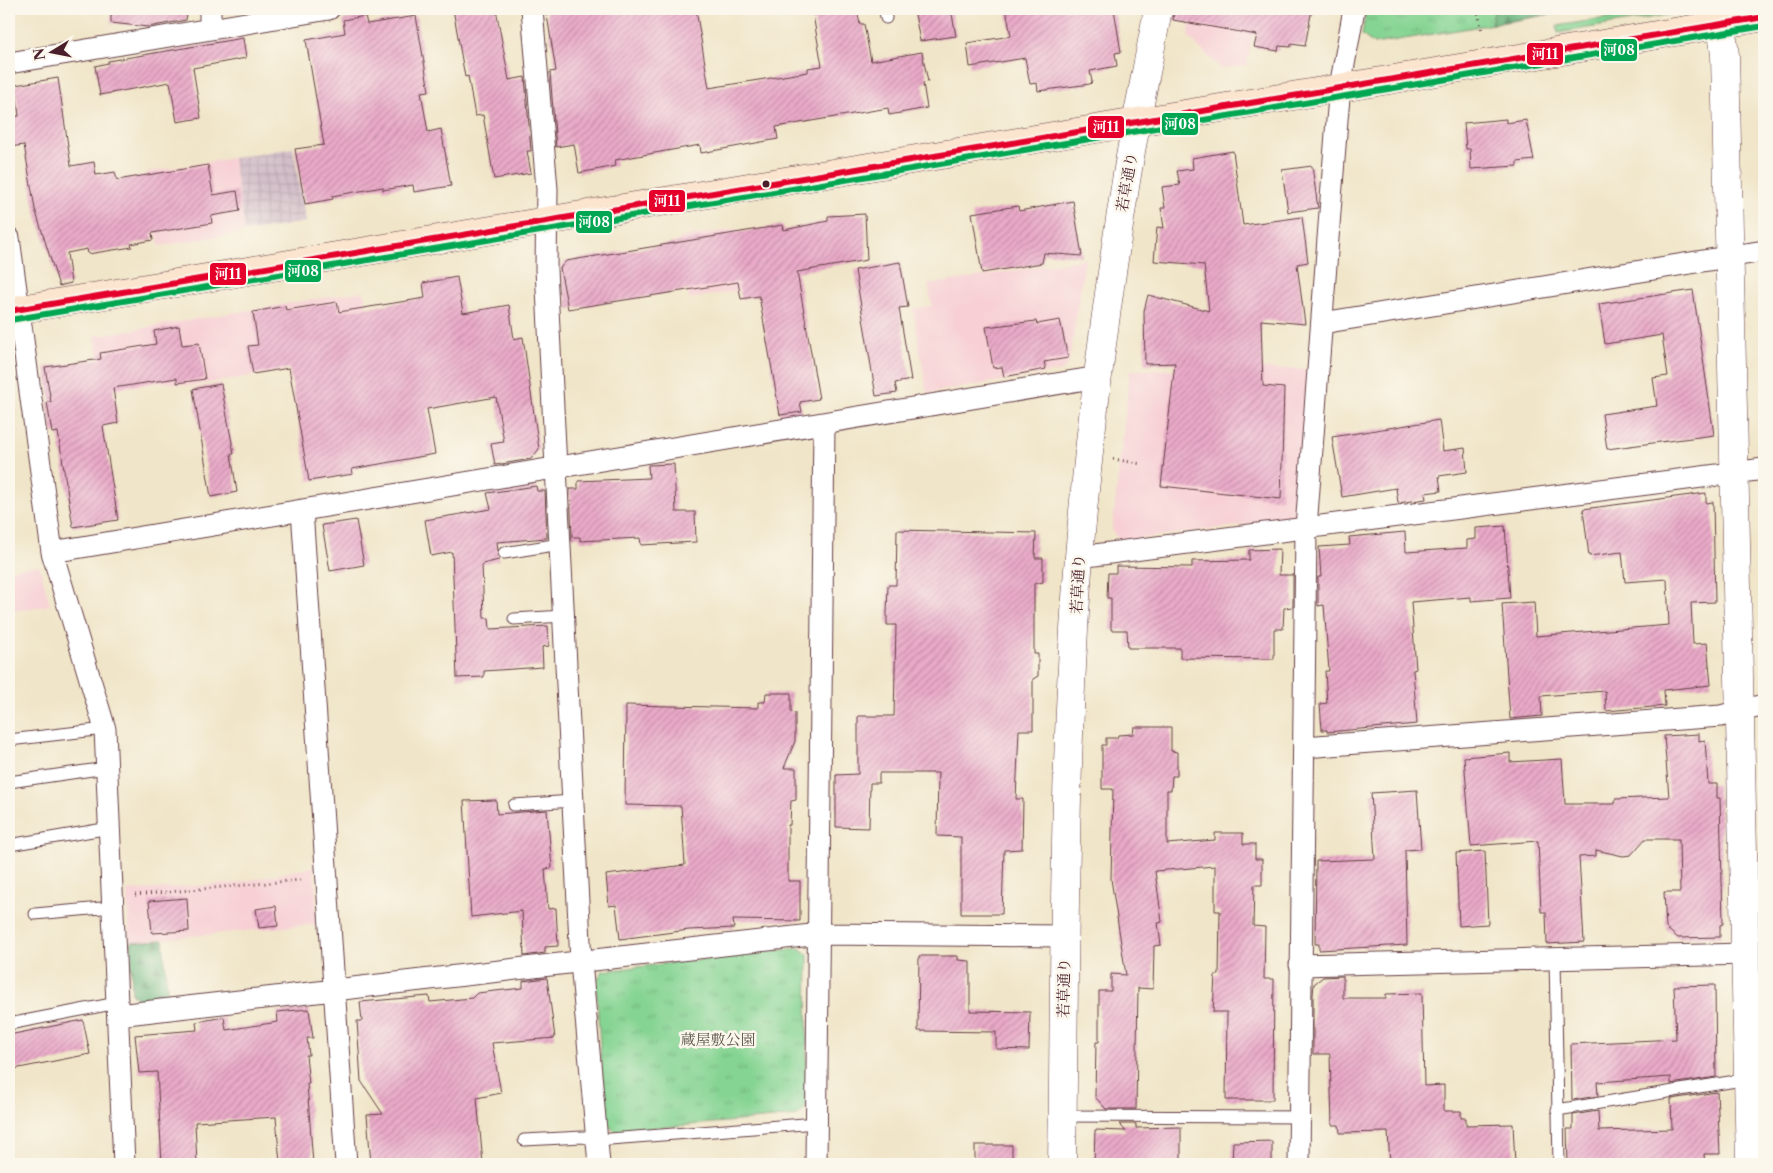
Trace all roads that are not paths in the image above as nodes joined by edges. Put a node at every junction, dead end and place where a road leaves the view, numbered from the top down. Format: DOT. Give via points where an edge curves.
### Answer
graph roads {
  1 [pos="329,9"];
  2 [pos="532,9"];
  3 [pos="1158,9"];
  4 [pos="1354,9"];
  5 [pos="1764,17"];
  6 [pos="210,19"];
  7 [pos="1721,24"];
  8 [pos="9,63"];
  9 [pos="1340,87"];
  10 [pos="1138,121"];
  11 [pos="546,220"];
  12 [pos="9,238"];
  13 [pos="1764,251"];
  14 [pos="1730,257"];
  15 [pos="13,310"];
  16 [pos="1322,323"];
  17 [pos="1098,377"];
  18 [pos="824,423"];
  19 [pos="556,467"];
  20 [pos="1764,469"];
  21 [pos="1735,472"];
  22 [pos="302,510"];
  23 [pos="1306,528"];
  24 [pos="560,544"];
  25 [pos="52,552"];
  26 [pos="504,554"];
  27 [pos="1079,557"];
  28 [pos="564,616"];
  29 [pos="514,619"];
  30 [pos="1752,709"];
  31 [pos="105,729"];
  32 [pos="9,740"];
  33 [pos="1304,747"];
  34 [pos="106,768"];
  35 [pos="9,782"];
  36 [pos="573,801"];
  37 [pos="514,805"];
  38 [pos="110,828"];
  39 [pos="9,845"];
  40 [pos="113,902"];
  41 [pos="35,914"];
  42 [pos="820,934"];
  43 [pos="1065,936"];
  44 [pos="1755,953"];
  45 [pos="1555,959"];
  46 [pos="581,962"];
  47 [pos="1300,965"];
  48 [pos="335,991"];
  49 [pos="117,1009"];
  50 [pos="9,1024"];
  51 [pos="1748,1079"];
  52 [pos="1557,1110"];
  53 [pos="1063,1116"];
  54 [pos="1300,1117"];
  55 [pos="817,1123"];
  56 [pos="524,1140"];
  57 [pos="597,1140"];
  58 [pos="124,1164"];
  59 [pos="346,1164"];
  60 [pos="599,1164"];
  61 [pos="816,1164"];
  62 [pos="1062,1164"];
  63 [pos="1299,1164"];
  64 [pos="1558,1164"];
  65 [pos="1750,1164"];
  1 -- 6 [label="street"];
  2 -- 11 [label="street" via="547,189"];
  3 -- 10 [label="street, 若草通り"];
  4 -- 9 [label="street"];
  5 -- 7 [label="main road"];
  6 -- 8 [label="street"];
  7 -- 9 [label="main road"];
  7 -- 14 [label="street" via="1725,55"];
  9 -- 10 [label="main road"];
  9 -- 16 [label="street"];
  10 -- 11 [label="main road"];
  10 -- 17 [label="street, 若草通り" via="1126,179"];
  11 -- 15 [label="main road"];
  11 -- 19 [label="street"];
  12 -- 15 [label="street"];
  13 -- 14 [label="street"];
  14 -- 16 [label="street"];
  14 -- 21 [label="street"];
  15 -- 25 [label="street"];
  16 -- 23 [label="street"];
  17 -- 18 [label="street"];
  17 -- 27 [label="street, 若草通り"];
  18 -- 19 [label="street"];
  18 -- 42 [label="street"];
  19 -- 22 [label="street"];
  19 -- 24 [label="street"];
  20 -- 21 [label="street"];
  21 -- 23 [label="street"];
  21 -- 30 [label="street"];
  22 -- 25 [label="street"];
  22 -- 48 [label="street"];
  23 -- 27 [label="street"];
  23 -- 33 [label="street"];
  24 -- 26 [label="lane"];
  24 -- 28 [label="street"];
  25 -- 31 [label="street"];
  27 -- 43 [label="street, 若草通り" via="1070,718"];
  28 -- 29 [label="lane"];
  28 -- 36 [label="street"];
  30 -- 33 [label="street" via="1721,716"];
  30 -- 44 [label="street"];
  31 -- 32 [label="lane"];
  31 -- 34 [label="street"];
  33 -- 47 [label="street"];
  34 -- 35 [label="lane"];
  34 -- 38 [label="street"];
  36 -- 37 [label="lane"];
  36 -- 46 [label="street"];
  38 -- 39 [label="lane"];
  38 -- 40 [label="street"];
  40 -- 41 [label="lane"];
  40 -- 49 [label="street"];
  42 -- 43 [label="street"];
  42 -- 46 [label="street"];
  42 -- 55 [label="street"];
  43 -- 53 [label="street, 若草通り"];
  44 -- 45 [label="street"];
  44 -- 51 [label="street"];
  45 -- 47 [label="street"];
  45 -- 52 [label="lane"];
  46 -- 48 [label="street"];
  46 -- 57 [label="street"];
  47 -- 54 [label="street"];
  48 -- 49 [label="street"];
  48 -- 59 [label="street"];
  49 -- 50 [label="lane"];
  49 -- 58 [label="street"];
  51 -- 52 [label="lane"];
  51 -- 65 [label="street"];
  52 -- 64 [label="lane"];
  53 -- 54 [label="lane"];
  53 -- 62 [label="street, 若草通り"];
  54 -- 63 [label="street"];
  55 -- 57 [label="lane"];
  55 -- 61 [label="street"];
  56 -- 57 [label="lane" via="583,1137"];
  57 -- 60 [label="street"];
}
